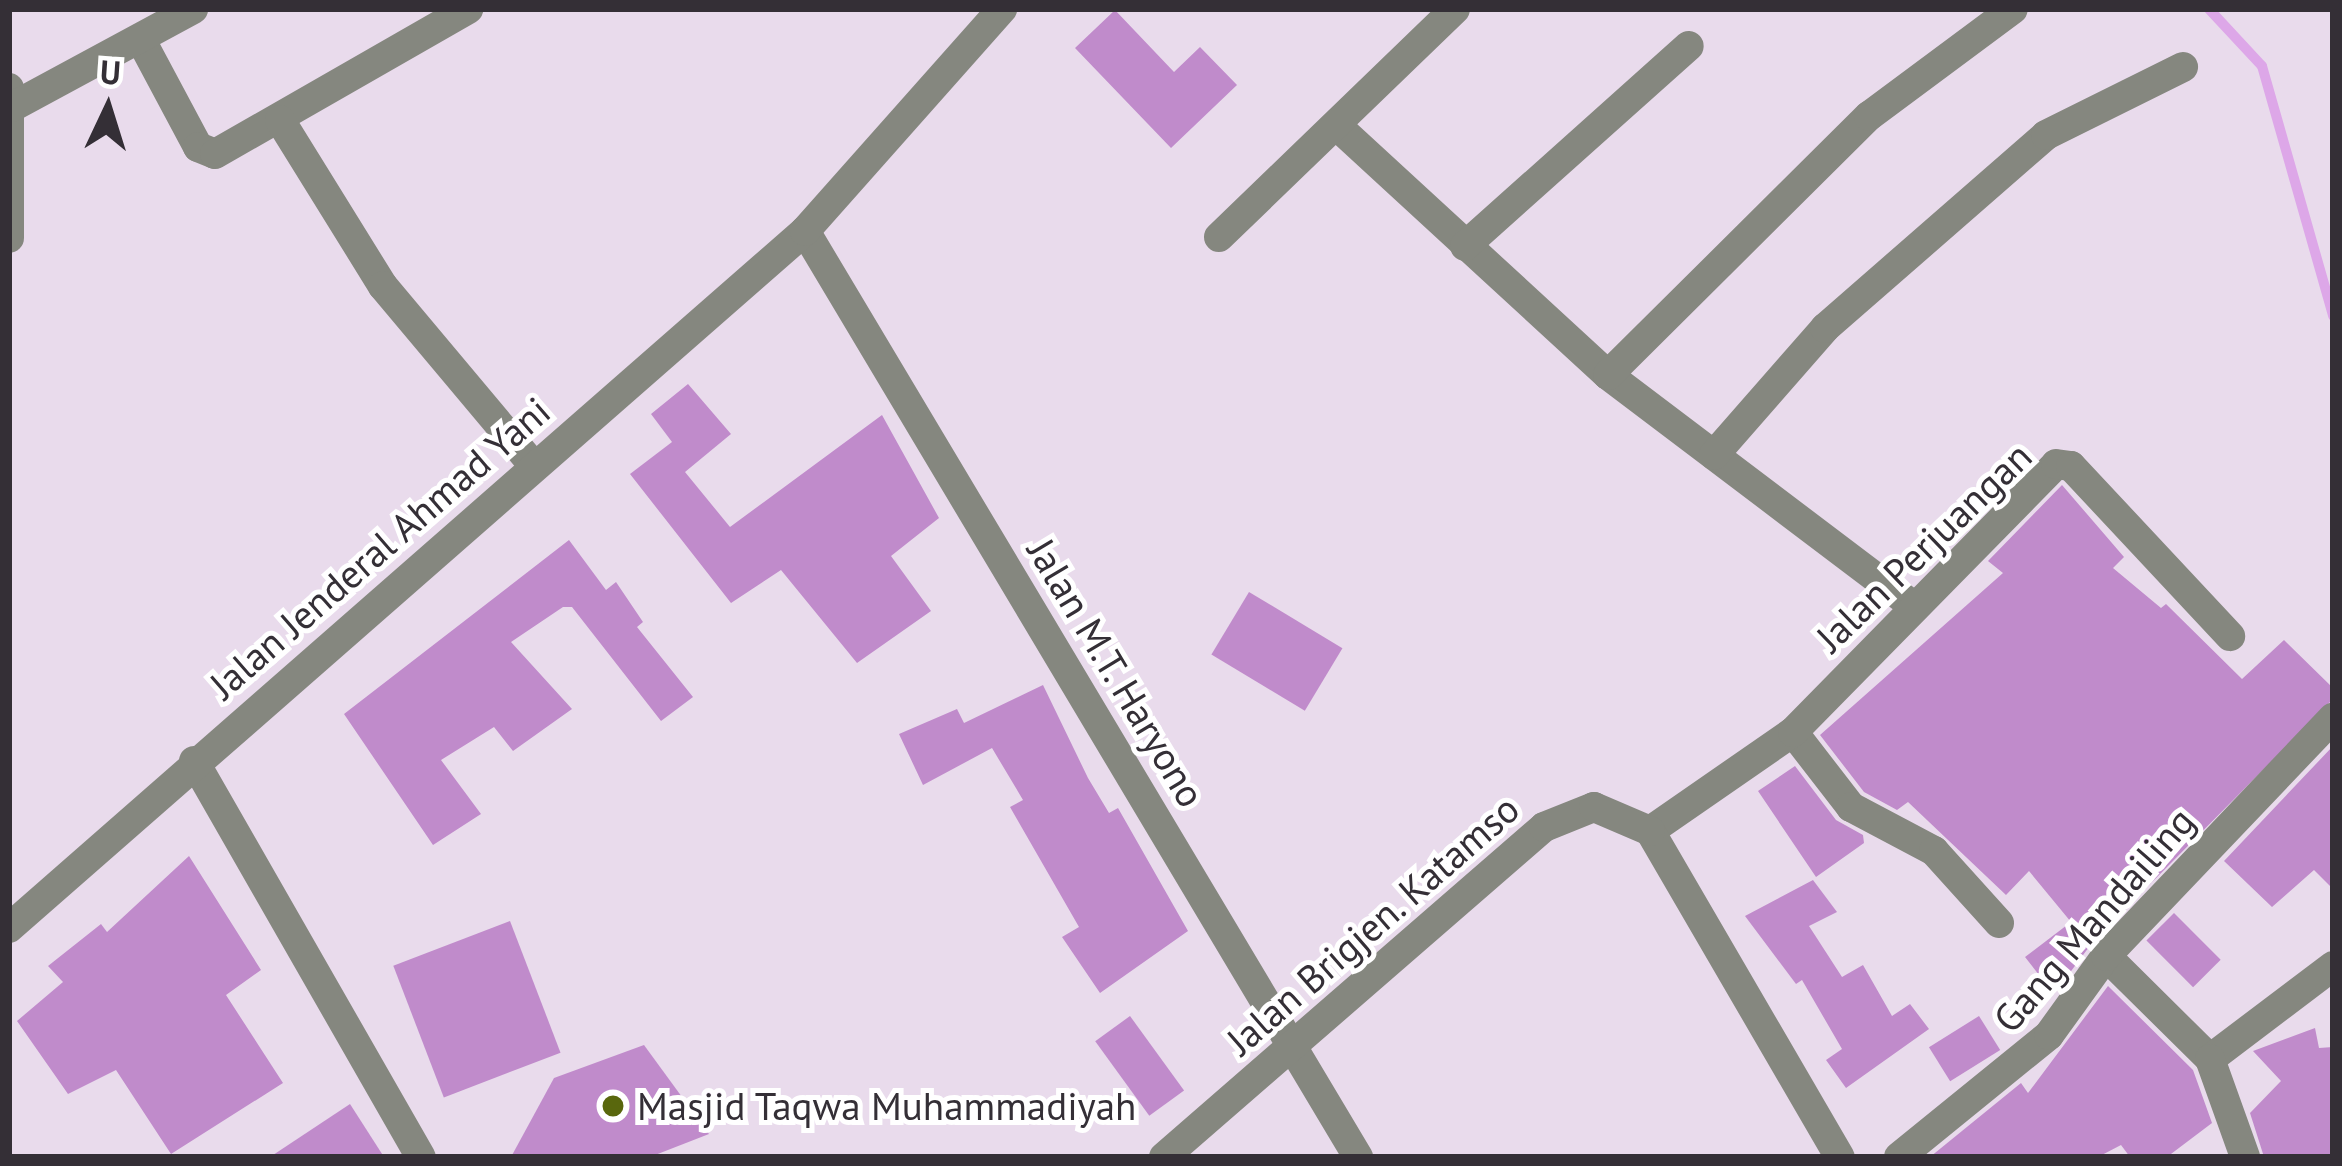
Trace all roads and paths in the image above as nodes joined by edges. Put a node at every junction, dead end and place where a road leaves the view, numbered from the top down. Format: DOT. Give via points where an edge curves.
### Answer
graph roads {
  1 [pos="193,9"];
  2 [pos="468,9"];
  3 [pos="1002,9"];
  4 [pos="1455,9"];
  5 [pos="2013,9"];
  6 [pos="142,42"];
  7 [pos="1689,46"];
  8 [pos="2182,68"];
  9 [pos="10,98"];
  10 [pos="280,120"];
  11 [pos="1336,125"];
  12 [pos="805,231"];
  13 [pos="1219,237"];
  14 [pos="9,238"];
  15 [pos="1465,246"];
  16 [pos="1609,375"];
  17 [pos="1714,455"];
  18 [pos="534,466"];
  19 [pos="1916,607"];
  20 [pos="2230,636"];
  21 [pos="2333,718"];
  22 [pos="1793,732"];
  23 [pos="194,761"];
  24 [pos="1649,831"];
  25 [pos="1999,923"];
  26 [pos="9,928"];
  27 [pos="2106,956"];
  28 [pos="2333,966"];
  29 [pos="1294,1046"];
  30 [pos="2210,1059"];
  31 [pos="421,1157"];
  32 [pos="1164,1157"];
  33 [pos="1358,1157"];
  34 [pos="1840,1157"];
  35 [pos="1899,1157"];
  36 [pos="2245,1157"];
  1 -- 6 [label="street"];
  2 -- 10 [label="street"];
  3 -- 12 [label="street, Jalan Jenderal Ahmad Yani"];
  4 -- 11 [label="street"];
  5 -- 16 [label="street" via="1869,116"];
  6 -- 9 [label="street"];
  6 -- 10 [label="street" via="204,152 222,152"];
  7 -- 15 [label="street"];
  8 -- 17 [label="street" via="2046,135 1825,328"];
  9 -- 14 [label="street"];
  10 -- 18 [label="street" via="383,286"];
  11 -- 13 [label="street"];
  11 -- 15 [label="street"];
  12 -- 18 [label="street, Jalan Jenderal Ahmad Yani"];
  12 -- 29 [label="street, Jalan M.T. Haryono"];
  15 -- 16 [label="street"];
  16 -- 17 [label="street"];
  17 -- 19 [label="street"];
  18 -- 23 [label="street, Jalan Jenderal Ahmad Yani"];
  19 -- 20 [label="street, Jalan Perjuangan" via="2062,464"];
  19 -- 22 [label="street, Jalan Perjuangan"];
  21 -- 27 [label="street, Gang Mandailing"];
  22 -- 24 [label="street, Jalan Perjuangan"];
  22 -- 25 [label="street" via="1863,818 1934,851"];
  23 -- 26 [label="street, Jalan Jenderal Ahmad Yani"];
  23 -- 31 [label="street"];
  24 -- 29 [label="street, Jalan Brigjen. Katamso" via="1607,808 1566,812"];
  24 -- 34 [label="street"];
  27 -- 30 [label="street"];
  27 -- 35 [label="street, Gang Mandailing" via="2010,1072"];
  28 -- 30 [label="street"];
  29 -- 32 [label="street, Jalan Brigjen. Katamso"];
  29 -- 33 [label="street, Jalan M.T. Haryono"];
  30 -- 36 [label="street"];
}
